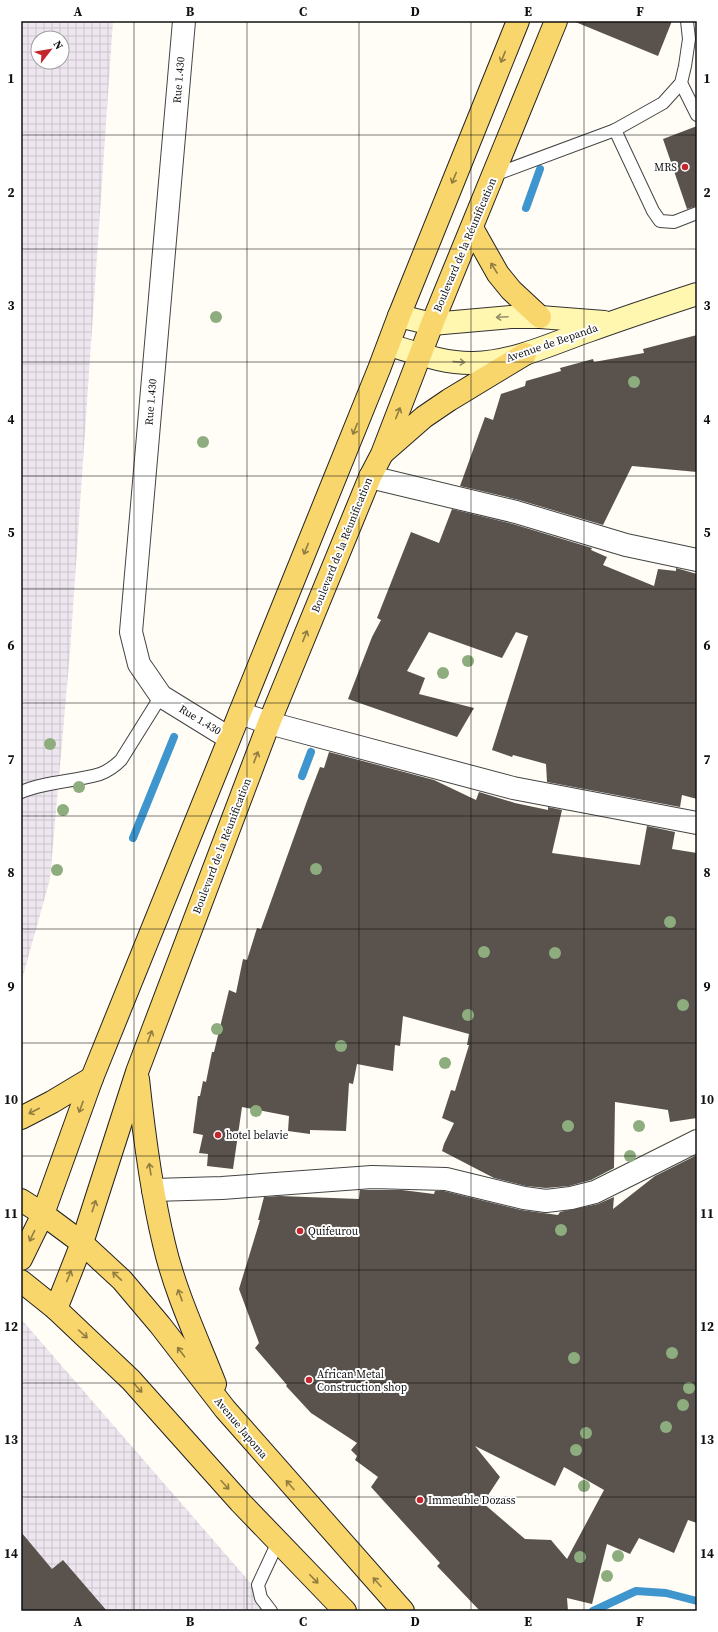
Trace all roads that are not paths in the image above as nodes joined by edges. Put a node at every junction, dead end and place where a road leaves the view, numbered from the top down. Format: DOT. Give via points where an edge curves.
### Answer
graph roads {
  1 [pos="184,21"];
  2 [pos="518,21"];
  3 [pos="556,21"];
  4 [pos="687,21"];
  5 [pos="681,83"];
  6 [pos="697,115"];
  7 [pos="615,130"];
  8 [pos="494,175"];
  9 [pos="697,213"];
  10 [pos="472,228"];
  11 [pos="697,294"];
  12 [pos="399,316"];
  13 [pos="540,317"];
  14 [pos="611,322"];
  15 [pos="432,324"];
  16 [pos="388,345"];
  17 [pos="421,354"];
  18 [pos="526,354"];
  19 [pos="382,454"];
  20 [pos="370,477"];
  21 [pos="697,560"];
  22 [pos="161,696"];
  23 [pos="240,713"];
  24 [pos="269,723"];
  25 [pos="229,738"];
  26 [pos="21,792"];
  27 [pos="697,822"];
  28 [pos="137,1072"];
  29 [pos="92,1078"];
  30 [pos="21,1118"];
  31 [pos="696,1143"];
  32 [pos="153,1190"];
  33 [pos="21,1200"];
  34 [pos="43,1214"];
  35 [pos="82,1243"];
  36 [pos="21,1259"];
  37 [pos="21,1281"];
  38 [pos="56,1309"];
  39 [pos="225,1409"];
  40 [pos="278,1542"];
  41 [pos="271,1611"];
  42 [pos="345,1611"];
  43 [pos="403,1611"];
  1 -- 22 [label="street, Rue 1.430" via="131,632 139,664"];
  2 -- 12 [label="main road, one-way"];
  3 -- 8 [label="main road, Boulevard de la Réunification"];
  4 -- 5 [label="lane" via="689,39"];
  5 -- 6 [label="lane"];
  5 -- 7 [label="lane" via="663,103"];
  7 -- 8 [label="lane"];
  7 -- 9 [label="lane" via="660,221 674,222"];
  8 -- 10 [label="main road, Boulevard de la Réunification"];
  13 -- 10 [label="main road, one-way" via="498,274"];
  10 -- 15 [label="main road, Boulevard de la Réunification"];
  11 -- 14 [label="main road, Avenue de Bepanda"];
  12 -- 15 [label="main road, Avenue de Bepanda"];
  12 -- 16 [label="main road"];
  13 -- 14 [label="main road, Avenue de Bepanda"];
  13 -- 15 [label="main road, Avenue de Bepanda, one-way" via="490,318"];
  14 -- 18 [label="main road, Avenue de Bepanda"];
  15 -- 17 [label="main road, Boulevard de la Réunification"];
  16 -- 17 [label="main road, Avenue de Bepanda"];
  16 -- 23 [label="main road, one-way"];
  17 -- 18 [label="main road, Avenue de Bepanda, one-way" via="450,361 474,363"];
  19 -- 17 [label="main road, Boulevard de la Réunification, one-way"];
  18 -- 19 [label="main road" via="424,417"];
  19 -- 20 [label="main road, Boulevard de la Réunification"];
  20 -- 21 [label="street" via="516,512 626,545"];
  24 -- 20 [label="main road, Boulevard de la Réunification, one-way"];
  22 -- 25 [label="street, Rue 1.430"];
  22 -- 26 [label="lane" via="121,760 112,768 101,774 37,785"];
  23 -- 24 [label="street"];
  23 -- 25 [label="main road"];
  24 -- 27 [label="street" via="513,788"];
  28 -- 24 [label="main road, Boulevard de la Réunification, one-way"];
  25 -- 29 [label="main road"];
  32 -- 28 [label="main road, one-way"];
  35 -- 28 [label="main road, Boulevard de la Réunification, one-way"];
  29 -- 30 [label="main road, one-way"];
  29 -- 34 [label="main road, one-way"];
  31 -- 32 [label="street" via="595,1192 546,1201 446,1179 372,1177 222,1188"];
  39 -- 32 [label="main road, one-way" via="179,1294 164,1245"];
  33 -- 34 [label="main road, Avenue Japoma"];
  34 -- 35 [label="main road, Avenue Japoma"];
  34 -- 36 [label="main road, one-way"];
  38 -- 35 [label="main road, Boulevard de la Réunification, one-way"];
  39 -- 35 [label="main road, Avenue Japoma, one-way" via="122,1280"];
  37 -- 38 [label="main road"];
  38 -- 40 [label="main road, one-way" via="131,1380"];
  43 -- 39 [label="main road, Avenue Japoma, one-way"];
  40 -- 41 [label="lane" via="258,1585 261,1598"];
  40 -- 42 [label="main road, one-way"];
}
